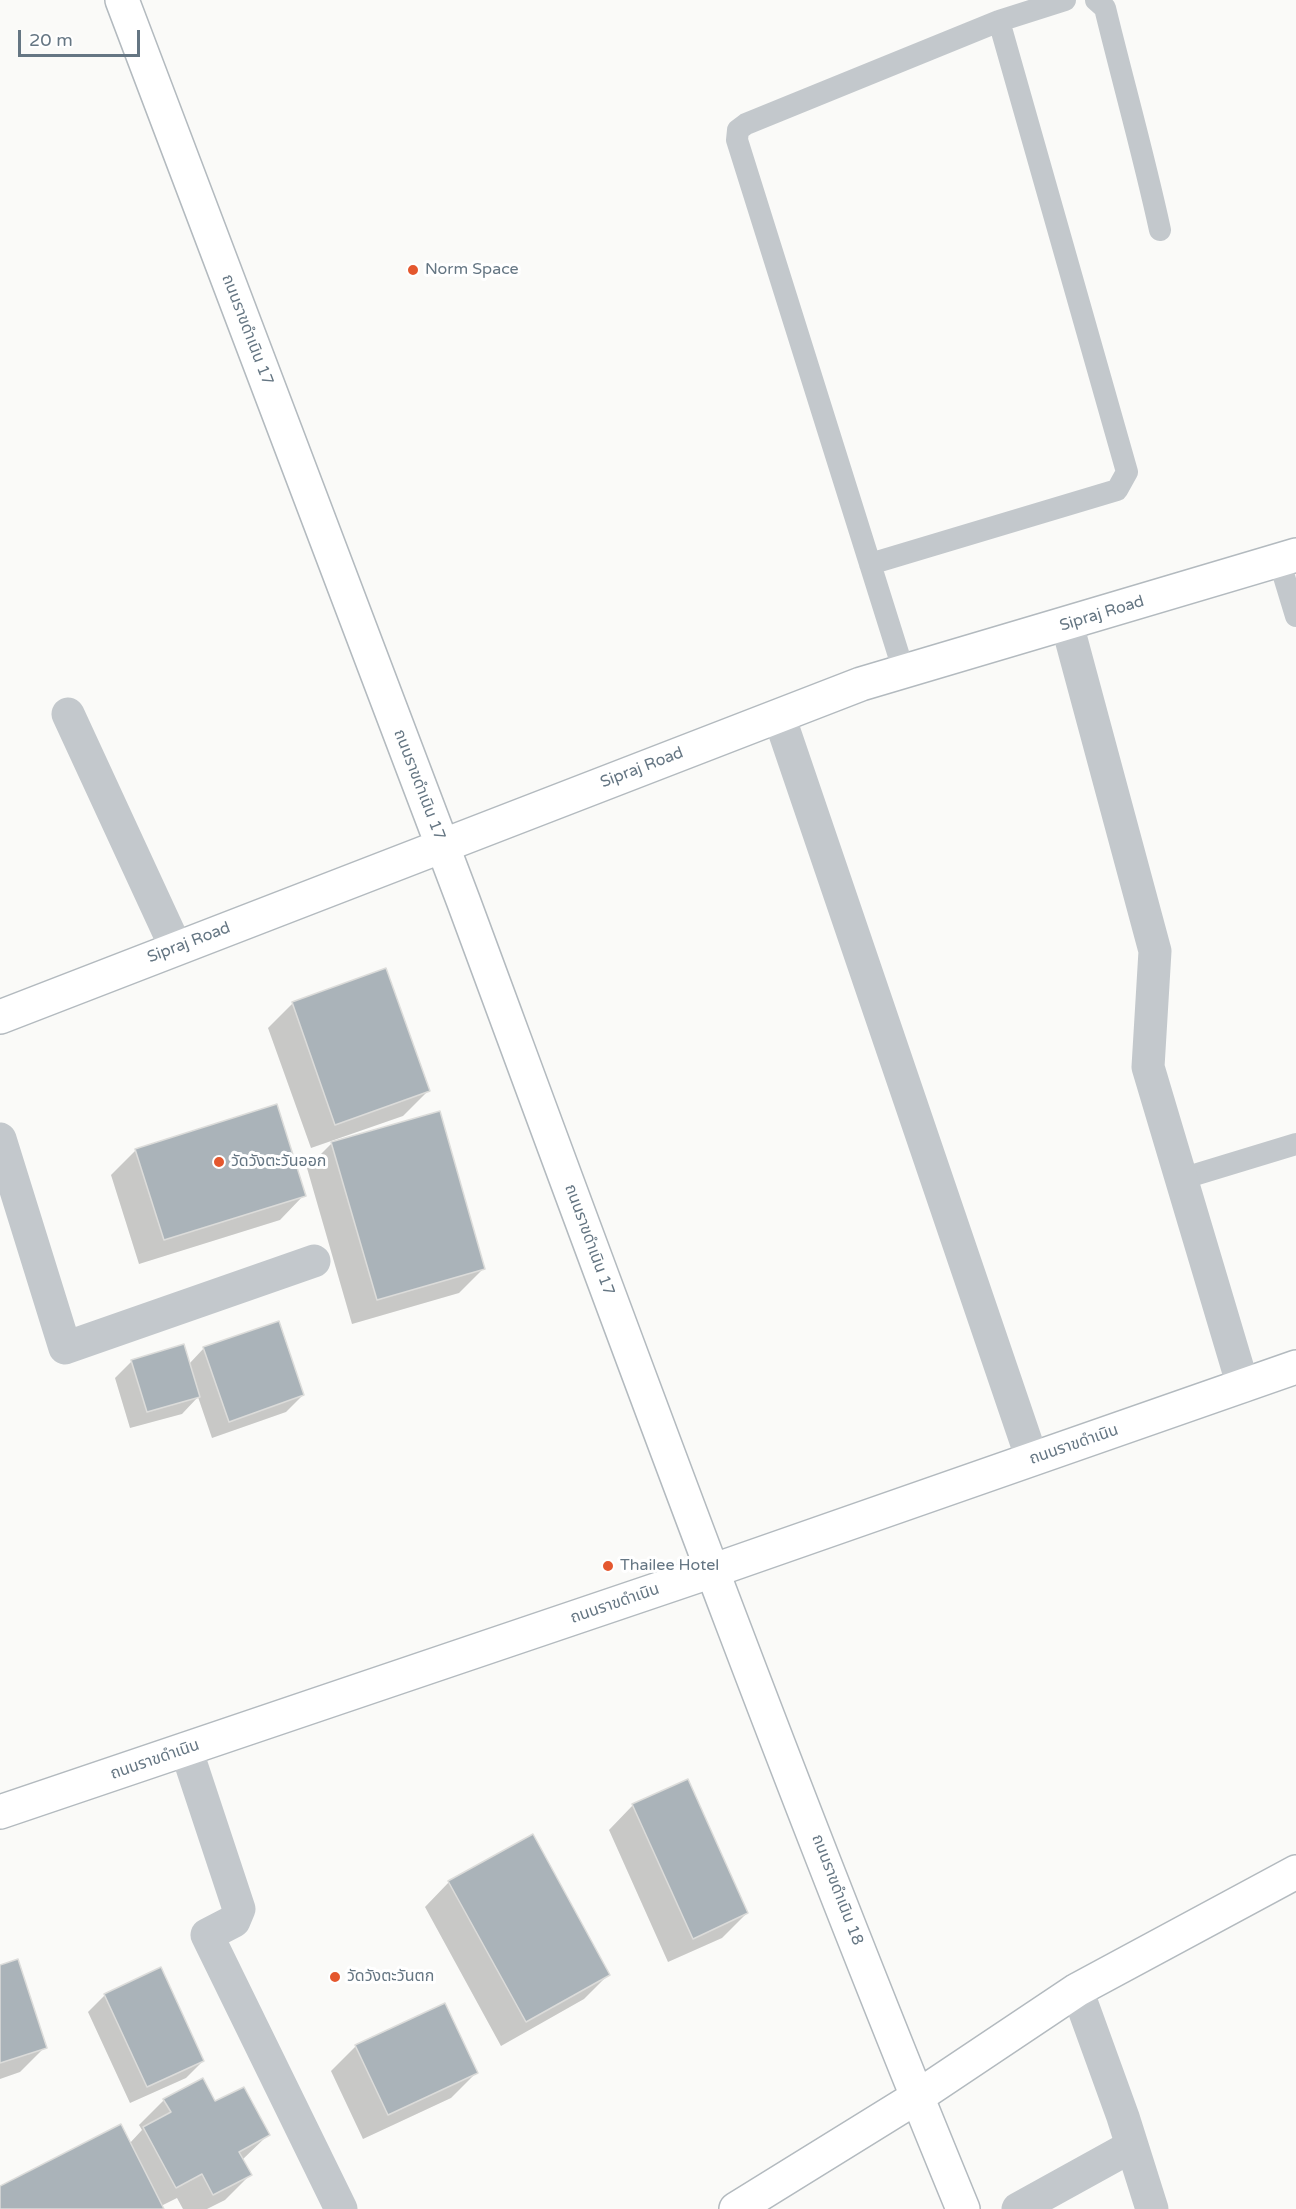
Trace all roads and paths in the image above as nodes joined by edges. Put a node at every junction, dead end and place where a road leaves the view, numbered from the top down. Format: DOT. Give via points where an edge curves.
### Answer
graph roads {
  1 [pos="122,0"];
  2 [pos="1065,0"];
  3 [pos="1096,0"];
  4 [pos="999,21"];
  5 [pos="1160,230"];
  6 [pos="1287,558"];
  7 [pos="870,564"];
  8 [pos="1296,616"];
  9 [pos="1067,624"];
  10 [pos="904,672"];
  11 [pos="68,714"];
  12 [pos="779,716"];
  13 [pos="442,845"];
  14 [pos="176,948"];
  15 [pos="0,1017"];
  16 [pos="0,1139"];
  17 [pos="1296,1144"];
  18 [pos="1181,1179"];
  19 [pos="314,1261"];
  20 [pos="1296,1367"];
  21 [pos="1243,1386"];
  22 [pos="1032,1459"];
  23 [pos="712,1571"];
  24 [pos="186,1749"];
  25 [pos="0,1812"];
  26 [pos="1296,1872"];
  27 [pos="1077,1990"];
  28 [pos="917,2097"];
  29 [pos="1132,2146"];
  30 [pos="341,2209"];
  31 [pos="736,2209"];
  32 [pos="963,2209"];
  33 [pos="1018,2209"];
  34 [pos="1152,2209"];
  1 -- 13 [label="street, ถนนราขดำเนิน 17"];
  2 -- 4 [label="lane"];
  3 -- 5 [label="lane" via="1106,8"];
  4 -- 7 [label="lane" via="738,130 737,140"];
  4 -- 7 [label="lane" via="1127,472 1117,490"];
  6 -- 8 [label="lane"];
  6 -- 9 [label="street, Sipraj Road"];
  7 -- 10 [label="lane"];
  9 -- 10 [label="street, Sipraj Road"];
  9 -- 18 [label="street" via="1155,951 1148,1067"];
  10 -- 12 [label="street, Sipraj Road"];
  11 -- 14 [label="street"];
  12 -- 13 [label="street, Sipraj Road"];
  12 -- 22 [label="street"];
  13 -- 14 [label="street, Sipraj Road"];
  13 -- 23 [label="street, ถนนราขดำเนิน 17"];
  14 -- 15 [label="street, Sipraj Road"];
  16 -- 19 [label="street" via="65,1348"];
  17 -- 18 [label="lane"];
  18 -- 21 [label="street"];
  20 -- 21 [label="street, ถนนราขดำเนิน"];
  21 -- 22 [label="street, ถนนราขดำเนิน"];
  22 -- 23 [label="street, ถนนราขดำเนิน"];
  23 -- 24 [label="street, ถนนราขดำเนิน"];
  23 -- 28 [label="street, ถนนราขดำเนิน 18"];
  24 -- 25 [label="street, ถนนราขดำเนิน"];
  24 -- 30 [label="street" via="239,1909 234,1921 207,1935"];
  26 -- 27 [label="street"];
  27 -- 28 [label="street"];
  27 -- 29 [label="street"];
  28 -- 31 [label="street"];
  28 -- 32 [label="street, ถนนราขดำเนิน 18"];
  29 -- 33 [label="street"];
  29 -- 34 [label="street"];
}
